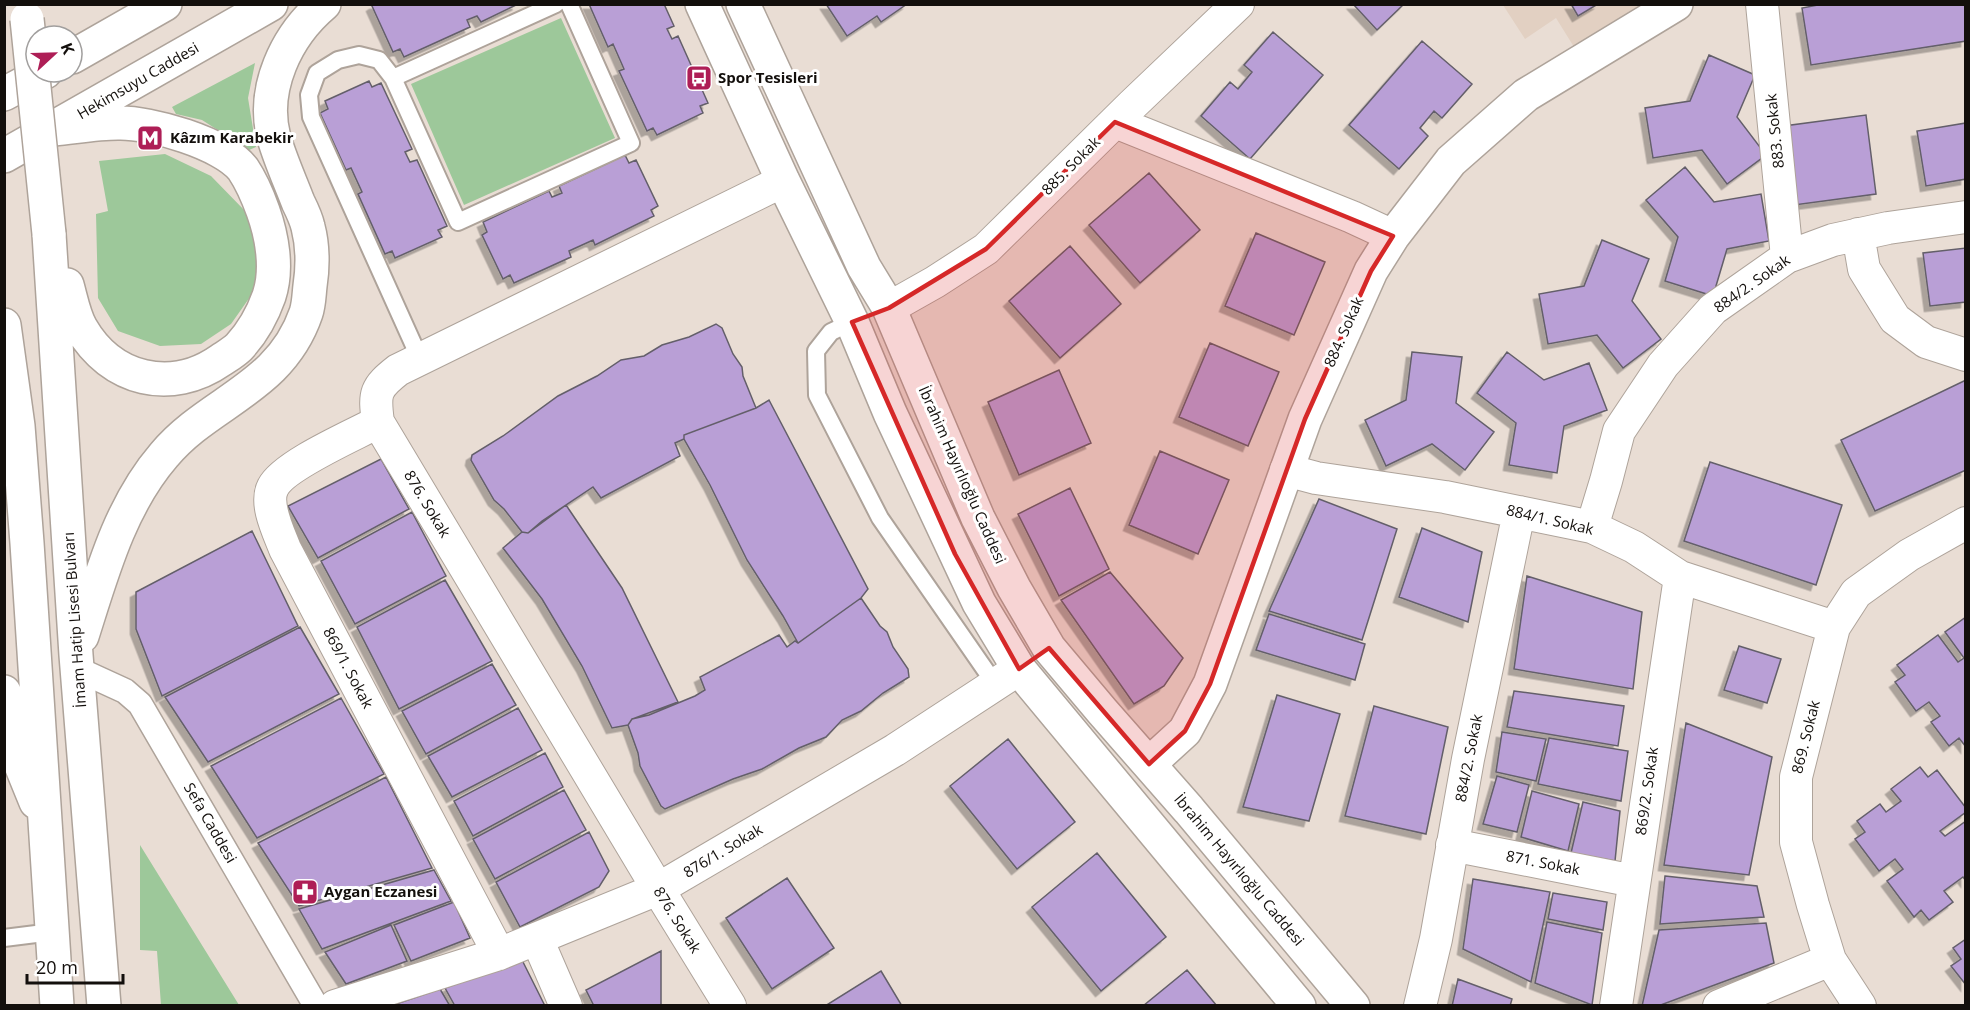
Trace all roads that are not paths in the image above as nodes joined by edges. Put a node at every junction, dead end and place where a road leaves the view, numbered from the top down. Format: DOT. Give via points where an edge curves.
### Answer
graph roads {
  1 [pos="271,4"];
  2 [pos="324,4"];
  3 [pos="556,4"];
  4 [pos="569,4"];
  5 [pos="702,4"];
  6 [pos="743,4"];
  7 [pos="1238,4"];
  8 [pos="1676,4"];
  9 [pos="1762,4"];
  10 [pos="152,9"];
  11 [pos="26,12"];
  12 [pos="84,50"];
  13 [pos="393,78"];
  14 [pos="24,83"];
  15 [pos="4,94"];
  16 [pos="788,102"];
  17 [pos="755,119"];
  18 [pos="1115,122"];
  19 [pos="54,129"];
  20 [pos="4,156"];
  21 [pos="783,181"];
  22 [pos="1965,217"];
  23 [pos="49,234"];
  24 [pos="1858,234"];
  25 [pos="1393,236"];
  26 [pos="1787,257"];
  27 [pos="889,308"];
  28 [pos="852,322"];
  29 [pos="4,325"];
  30 [pos="1965,355"];
  31 [pos="420,359"];
  32 [pos="378,422"];
  33 [pos="1286,470"];
  34 [pos="1519,512"];
  35 [pos="1965,523"];
  36 [pos="1592,527"];
  37 [pos="1680,577"];
  38 [pos="1834,627"];
  39 [pos="1049,648"];
  40 [pos="77,662"];
  41 [pos="1007,677"];
  42 [pos="4,692"];
  43 [pos="1149,764"];
  44 [pos="45,826"];
  45 [pos="1452,845"];
  46 [pos="1634,881"];
  47 [pos="658,889"];
  48 [pos="52,932"];
  49 [pos="4,938"];
  50 [pos="537,939"];
  51 [pos="499,954"];
  52 [pos="1830,960"];
  53 [pos="57,1005"];
  54 [pos="104,1005"];
  55 [pos="316,1005"];
  56 [pos="335,1005"];
  57 [pos="566,1005"];
  58 [pos="730,1005"];
  59 [pos="1299,1005"];
  60 [pos="1353,1005"];
  61 [pos="1420,1005"];
  62 [pos="1616,1005"];
  63 [pos="1719,1005"];
  64 [pos="1860,1005"];
  1 -- 19 [label="main road, Hekimsuyu Caddesi"];
  2 -- 40 [label="main road" via="297,31 282,58 270,115 274,137 308,226 313,266 306,312 274,367 246,392 186,433 164,454 142,485 110,550"];
  3 -- 13 [label="lane"];
  4 -- 13 [label="lane" via="632,143 458,222"];
  5 -- 17 [label="main road"];
  6 -- 16 [label="main road, İbrahim Hayırlıoğlu Caddesi"];
  7 -- 18 [label="street, 885. Sokak"];
  8 -- 25 [label="main road, 884. Sokak" via="1526,94 1451,161"];
  9 -- 26 [label="street, 883. Sokak"];
  10 -- 12 [label="main road"];
  11 -- 23 [label="main road, bridge"];
  13 -- 31 [label="lane" via="379,60 359,55 338,60 317,73 309,95 311,117"];
  14 -- 15 [label="main road"];
  16 -- 17 [label="main road"];
  16 -- 27 [label="main road, İbrahim Hayırlıoğlu Caddesi" via="864,267"];
  17 -- 21 [label="main road"];
  18 -- 25 [label="street"];
  18 -- 27 [label="street, 885. Sokak" via="986,249"];
  19 -- 20 [label="main road, Hekimsuyu Caddesi"];
  19 -- 23 [label="main road" via="119,123 152,126 211,145 242,168 270,231 273,262 269,293 239,348 198,374 179,379 132,374 104,357 79,326"];
  21 -- 28 [label="main road"];
  21 -- 31 [label="street"];
  22 -- 24 [label="street, 884/2. Sokak"];
  23 -- 40 [label="main road, İmam Hatip Lisesi Bulvarı"];
  24 -- 26 [label="street, 884/2. Sokak"];
  24 -- 30 [label="street" via="1864,269 1895,319 1926,342"];
  25 -- 33 [label="main road, 884. Sokak" via="1371,271"];
  26 -- 36 [label="street, 884/2. Sokak" via="1713,309 1663,365 1619,431"];
  27 -- 28 [label="main road"];
  27 -- 39 [label="main road, İbrahim Hayırlıoğlu Caddesi" via="978,518"];
  28 -- 41 [label="main road" via="979,603"];
  28 -- 41 [label="lane" via="831,332 816,351 817,395 880,518"];
  29 -- 44 [label="main road" via="18,426"];
  31 -- 32 [label="street" via="382,383 375,400"];
  32 -- 47 [label="street, 876. Sokak"];
  32 -- 51 [label="street, 869/1. Sokak" via="301,461 272,488 270,512 285,549"];
  33 -- 34 [label="street, 884/1. Sokak"];
  33 -- 43 [label="main road, 884. Sokak" via="1210,684 1185,731"];
  34 -- 36 [label="street, 884/1. Sokak"];
  34 -- 45 [label="street, 884/2. Sokak"];
  35 -- 38 [label="street, 869. Sokak" via="1909,555 1856,593"];
  36 -- 37 [label="street, 884/1. Sokak" via="1634,547"];
  37 -- 38 [label="street, 884/1. Sokak"];
  37 -- 46 [label="street, 869/2. Sokak"];
  38 -- 52 [label="street, 869. Sokak" via="1796,777 1796,842"];
  39 -- 41 [label="main road"];
  39 -- 43 [label="main road, İbrahim Hayırlıoğlu Caddesi"];
  40 -- 54 [label="main road, İmam Hatip Lisesi Bulvarı"];
  40 -- 55 [label="street, Sefa Caddesi" via="125,691 150,718"];
  41 -- 47 [label="street, 876/1. Sokak" via="895,750"];
  41 -- 59 [label="main road"];
  42 -- 44 [label="main road" via="16,753"];
  43 -- 60 [label="main road, İbrahim Hayırlıoğlu Caddesi"];
  44 -- 48 [label="main road"];
  45 -- 46 [label="street, 871. Sokak"];
  45 -- 61 [label="street, 884/2. Sokak"];
  46 -- 62 [label="street, 869/2. Sokak"];
  47 -- 50 [label="street, 876/1. Sokak"];
  47 -- 58 [label="street, 876. Sokak"];
  48 -- 49 [label="lane"];
  48 -- 53 [label="main road"];
  50 -- 51 [label="street, 876/1. Sokak"];
  50 -- 57 [label="street"];
  51 -- 56 [label="street, 876/1. Sokak"];
  52 -- 63 [label="street"];
  52 -- 64 [label="street, 869. Sokak"];
}
